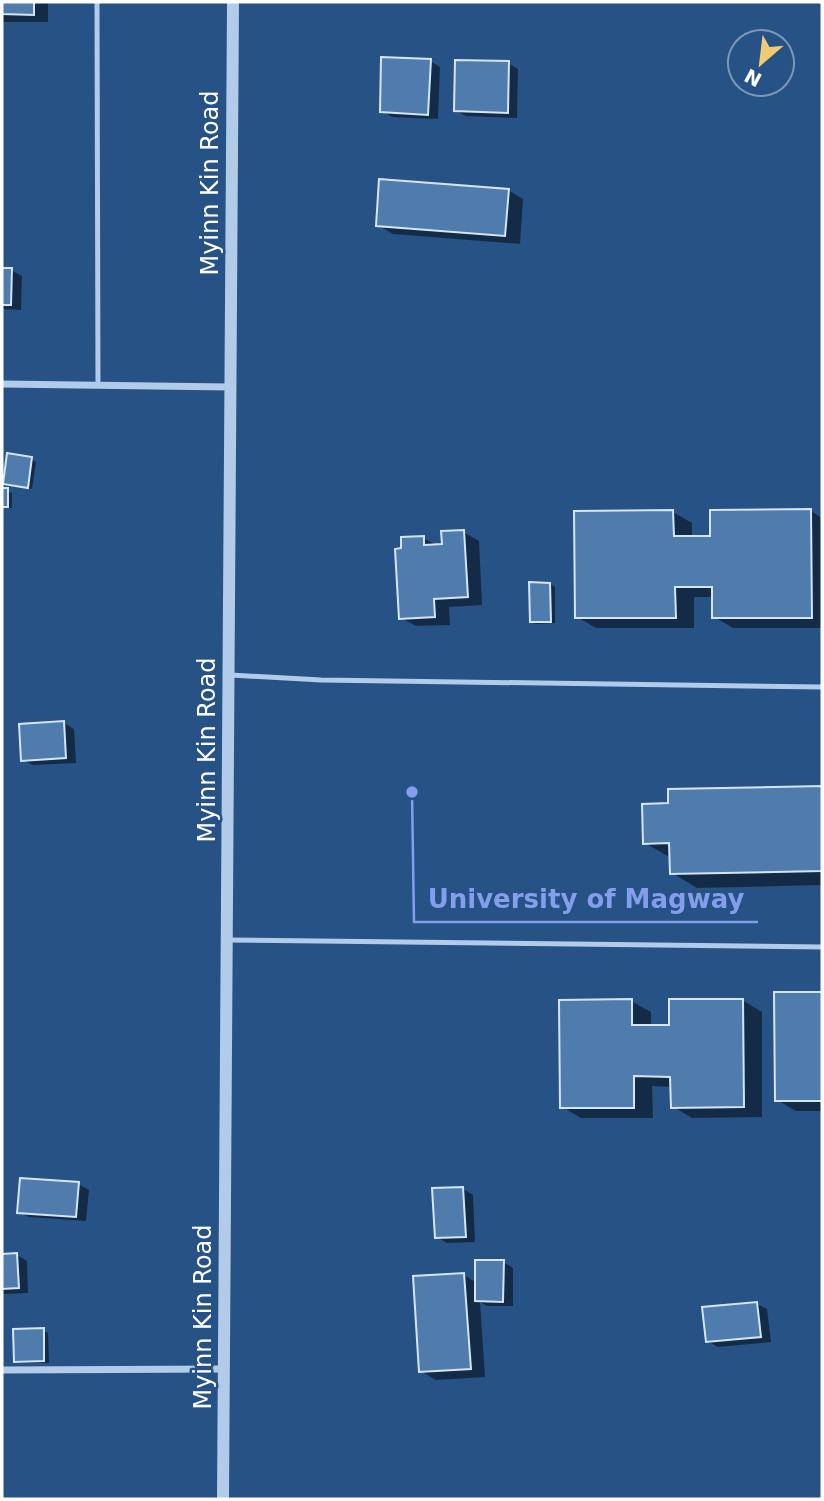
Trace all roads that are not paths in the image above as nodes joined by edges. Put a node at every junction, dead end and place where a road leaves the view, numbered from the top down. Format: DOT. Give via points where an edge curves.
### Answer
graph roads {
  1 [pos="97,2"];
  2 [pos="233,2"];
  3 [pos="2,384"];
  4 [pos="98,385"];
  5 [pos="230,387"];
  6 [pos="228,675"];
  7 [pos="822,687"];
  8 [pos="227,940"];
  9 [pos="822,947"];
  10 [pos="224,1369"];
  11 [pos="2,1370"];
  12 [pos="223,1499"];
  1 -- 4 [label="lane"];
  2 -- 5 [label="street, Myinn Kin Road"];
  3 -- 4 [label="street"];
  4 -- 5 [label="street"];
  5 -- 6 [label="street, Myinn Kin Road"];
  6 -- 7 [label="lane"];
  6 -- 8 [label="street, Myinn Kin Road"];
  8 -- 9 [label="lane"];
  8 -- 10 [label="street, Myinn Kin Road"];
  10 -- 11 [label="street"];
  10 -- 12 [label="street, Myinn Kin Road"];
}
